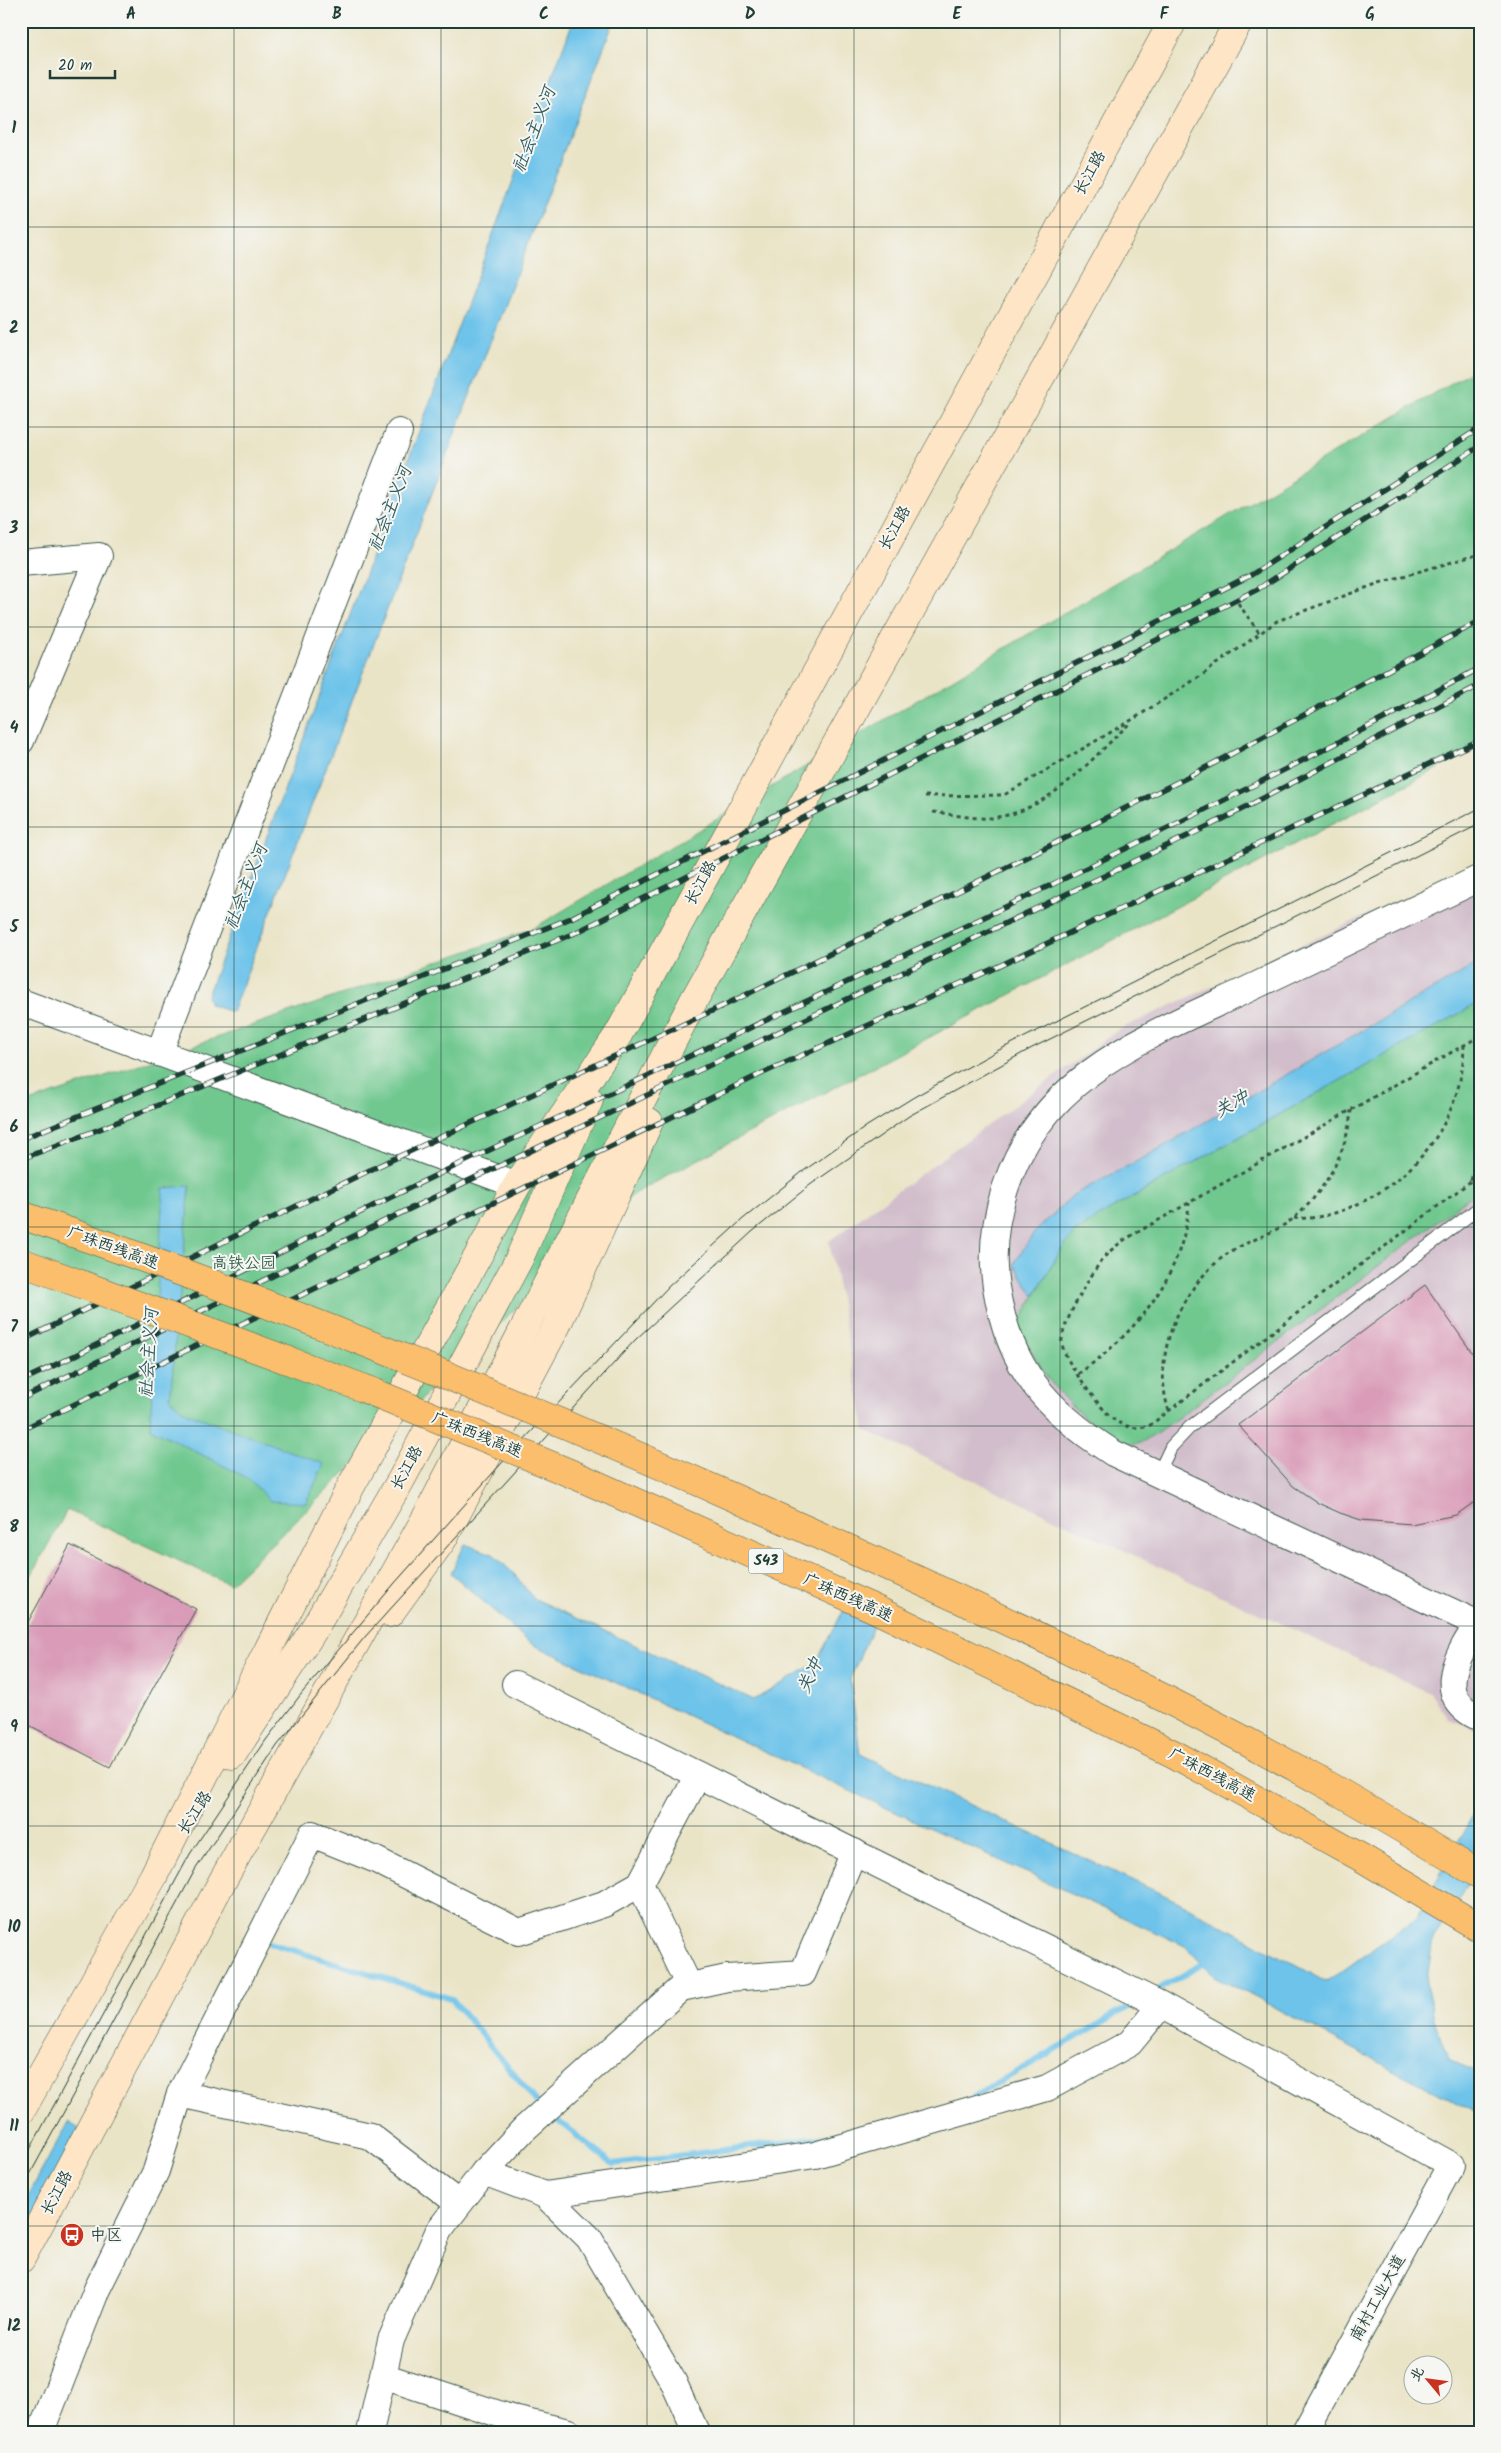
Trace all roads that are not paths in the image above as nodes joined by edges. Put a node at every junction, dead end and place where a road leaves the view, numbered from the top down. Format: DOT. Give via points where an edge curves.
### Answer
graph roads {
  1 [pos="1173,21"];
  2 [pos="1239,21"];
  3 [pos="399,432"];
  4 [pos="21,563"];
  5 [pos="21,741"];
  6 [pos="1480,878"];
  7 [pos="21,1002"];
  8 [pos="618,1035"];
  9 [pos="159,1053"];
  10 [pos="517,1185"];
  11 [pos="1480,1207"];
  12 [pos="21,1215"];
  13 [pos="21,1262"];
  14 [pos="1158,1474"];
  15 [pos="1479,1622"];
  16 [pos="515,1684"];
  17 [pos="1480,1718"];
  18 [pos="698,1775"];
  19 [pos="854,1852"];
  20 [pos="1480,1876"];
  21 [pos="154,1877"];
  22 [pos="640,1884"];
  23 [pos="1480,1928"];
  24 [pos="689,1986"];
  25 [pos="1160,2004"];
  26 [pos="180,2094"];
  27 [pos="21,2111"];
  28 [pos="484,2172"];
  29 [pos="545,2195"];
  30 [pos="458,2203"];
  31 [pos="21,2259"];
  32 [pos="382,2376"];
  33 [pos="40,2432"];
  34 [pos="370,2432"];
  35 [pos="568,2432"];
  36 [pos="696,2432"];
  37 [pos="1305,2432"];
  1 -- 8 [label="main road, 长江路"];
  2 -- 31 [label="main road, 长江路" via="695,998 429,1512 218,1889"];
  3 -- 9 [label="street"];
  4 -- 5 [label="street" via="99,556"];
  6 -- 14 [label="street" via="1126,1048 1070,1087 1026,1140 1001,1200 995,1237 994,1273 1000,1312 1012,1347 1031,1381 1056,1411 1113,1453"];
  7 -- 9 [label="street"];
  8 -- 10 [label="main road, 长江路"];
  8 -- 21 [label="main road, 长江路" via="519,1259 401,1480 311,1634"];
  9 -- 10 [label="street"];
  10 -- 21 [label="main road, 长江路" via="350,1488"];
  11 -- 14 [label="lane" via="1190,1427 1171,1446"];
  12 -- 20 [label="highway, 广珠西线高速, bridge" via="353,1336 586,1432 887,1566 1208,1721 1334,1789"];
  13 -- 23 [label="highway, 广珠西线高速 / S43, bridge" via="363,1388 577,1476 875,1609 1174,1754 1345,1848"];
  14 -- 15 [label="street"];
  15 -- 17 [label="street" via="1454,1670 1451,1686 1460,1706"];
  16 -- 18 [label="street"];
  18 -- 19 [label="street"];
  18 -- 22 [label="street"];
  19 -- 24 [label="street" via="803,1973 727,1978"];
  19 -- 25 [label="street"];
  21 -- 27 [label="main road, 长江路"];
  22 -- 24 [label="street"];
  22 -- 26 [label="street" via="604,1904 519,1932 374,1859 312,1834"];
  24 -- 28 [label="street" via="681,1988 650,2014 565,2091"];
  25 -- 29 [label="street" via="1130,2043 1047,2088 815,2155"];
  25 -- 37 [label="street, 南村工业大道" via="1451,2165"];
  26 -- 30 [label="street" via="370,2136"];
  26 -- 33 [label="street" via="156,2171 96,2289"];
  28 -- 29 [label="street"];
  28 -- 30 [label="street"];
  29 -- 36 [label="street" via="589,2238 673,2380"];
  30 -- 32 [label="street" via="439,2230 391,2340"];
  32 -- 34 [label="street"];
  32 -- 35 [label="street" via="517,2420"];
}
